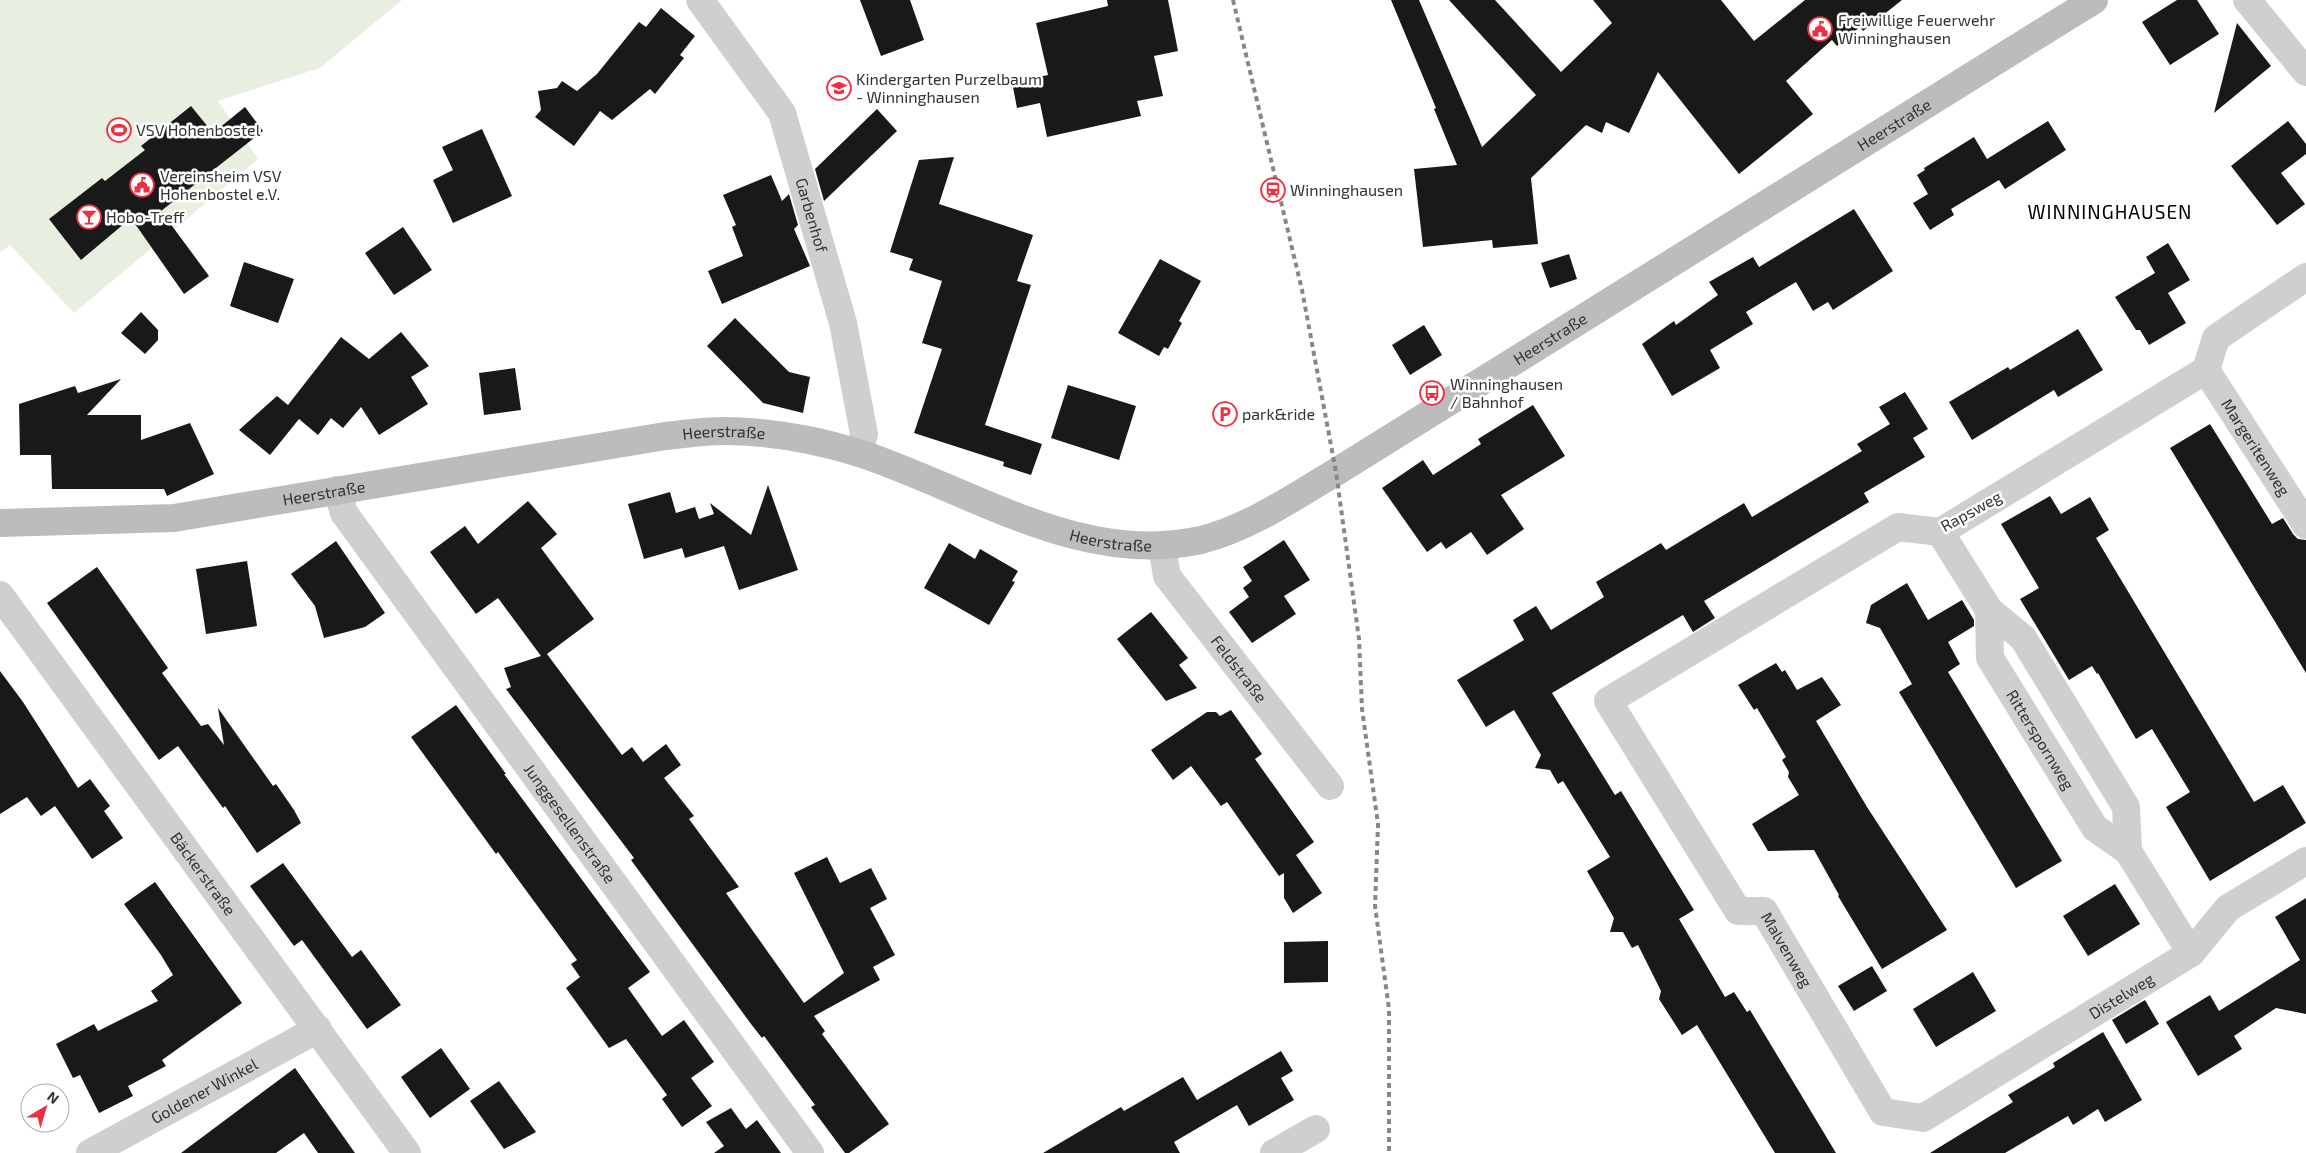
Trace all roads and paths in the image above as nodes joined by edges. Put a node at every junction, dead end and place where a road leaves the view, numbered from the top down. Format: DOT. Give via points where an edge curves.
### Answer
graph roads {
  1 [pos="700,0"];
  2 [pos="2094,0"];
  3 [pos="2247,0"];
  4 [pos="2306,72"];
  5 [pos="2306,277"];
  6 [pos="2206,370"];
  7 [pos="859,453"];
  8 [pos="337,490"];
  9 [pos="0,523"];
  10 [pos="2306,525"];
  11 [pos="1940,532"];
  12 [pos="1162,546"];
  13 [pos="0,595"];
  14 [pos="1989,610"];
  15 [pos="1608,701"];
  16 [pos="1330,786"];
  17 [pos="2128,851"];
  18 [pos="2306,861"];
  19 [pos="2191,953"];
  20 [pos="318,1029"];
  21 [pos="1923,1118"];
  22 [pos="1316,1129"];
  23 [pos="90,1153"];
  24 [pos="407,1153"];
  25 [pos="810,1153"];
  26 [pos="1274,1153"];
  1 -- 7 [label="street, Garbenhof" via="782,114 844,323 864,434"];
  2 -- 12 [label="street, Heerstraße" via="1312,486 1246,523 1202,539"];
  3 -- 4 [label="street"];
  5 -- 6 [label="street" via="2216,338"];
  6 -- 10 [label="street, Margeritenweg"];
  6 -- 11 [label="street, Rapsweg"];
  7 -- 8 [label="street, Heerstraße" via="794,437 728,431 665,436"];
  7 -- 12 [label="street, Heerstraße" via="1053,530 1118,545"];
  8 -- 9 [label="street, Heerstraße" via="174,518"];
  8 -- 25 [label="street, Junggesellenstraße" via="344,513"];
  11 -- 14 [label="street, Ritterspornweg"];
  11 -- 15 [label="street, Rapsweg" via="1898,526"];
  12 -- 16 [label="street, Feldstraße" via="1167,576"];
  13 -- 20 [label="street, Bäckerstraße"];
  14 -- 17 [label="street, Ritterspornweg" via="2023,638 2126,807"];
  14 -- 17 [label="street, Ritterspornweg" via="1990,658 2095,828"];
  15 -- 21 [label="street, Malvenweg" via="1738,911 1764,911 1883,1112"];
  17 -- 19 [label="street, Ritterspornweg"];
  18 -- 19 [label="street, Distelweg" via="2228,908"];
  19 -- 21 [label="street, Distelweg"];
  20 -- 23 [label="street, Goldener Winkel"];
  20 -- 24 [label="street, Bäckerstraße"];
  22 -- 26 [label="street"];
}
